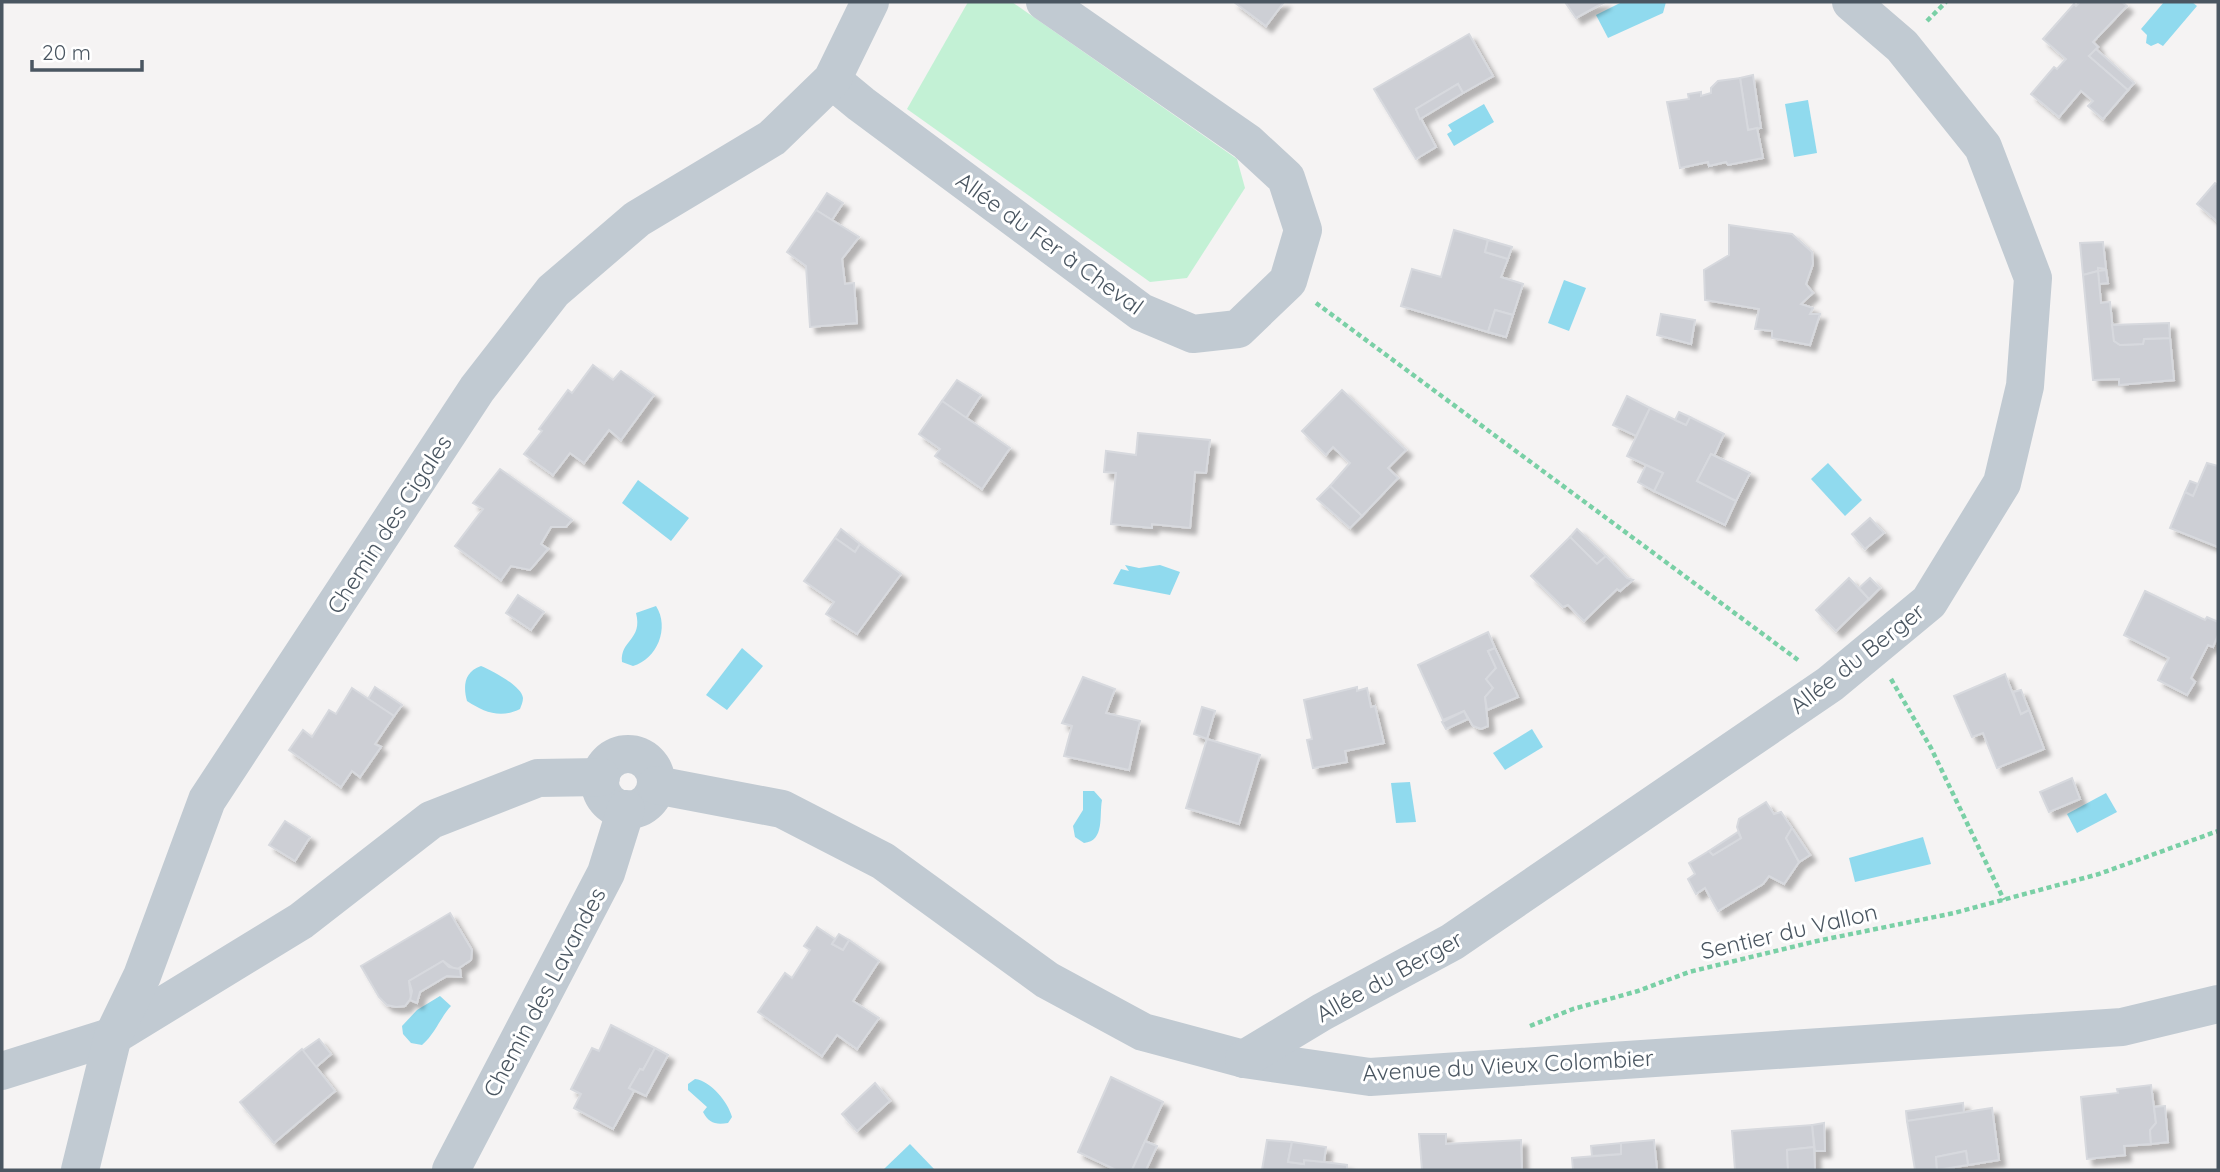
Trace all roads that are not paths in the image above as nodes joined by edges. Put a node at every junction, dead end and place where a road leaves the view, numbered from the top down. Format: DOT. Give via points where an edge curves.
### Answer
graph roads {
  1 [pos="870,2"];
  2 [pos="1045,2"];
  3 [pos="1851,2"];
  4 [pos="832,80"];
  5 [pos="601,777"];
  6 [pos="656,785"];
  7 [pos="626,809"];
  8 [pos="2218,1004"];
  9 [pos="113,1036"];
  10 [pos="1244,1059"];
  11 [pos="2,1071"];
  12 [pos="80,1170"];
  13 [pos="451,1170"];
  1 -- 4 [label="street, Chemin des Cigales"];
  2 -- 4 [label="street, Allée du Fer à Cheval" via="1247,142 1286,178 1303,230 1287,281 1238,329 1192,334 1141,312"];
  3 -- 10 [label="street, Allée du Berger" via="1902,46 1983,147 2033,278 2025,386 2002,483 1929,602 1830,684 1452,942"];
  4 -- 9 [label="street, Chemin des Cigales" via="772,138 636,219 553,290 477,390 206,800 142,976"];
  5 -- 6 [label="street" via="613,759 629,755 646,761"];
  5 -- 7 [label="street" via="605,798"];
  5 -- 9 [label="street" via="538,778 431,820 301,921"];
  6 -- 7 [label="street" via="648,802"];
  6 -- 10 [label="street, Avenue du Vieux Colombier" via="782,808 883,861 1047,979 1143,1032"];
  7 -- 13 [label="street, Chemin des Lavandes" via="606,873"];
  8 -- 10 [label="street, Avenue du Vieux Colombier" via="2122,1027 1370,1077"];
  9 -- 11 [label="street"];
  9 -- 12 [label="street, Chemin des Cigales"];
}
